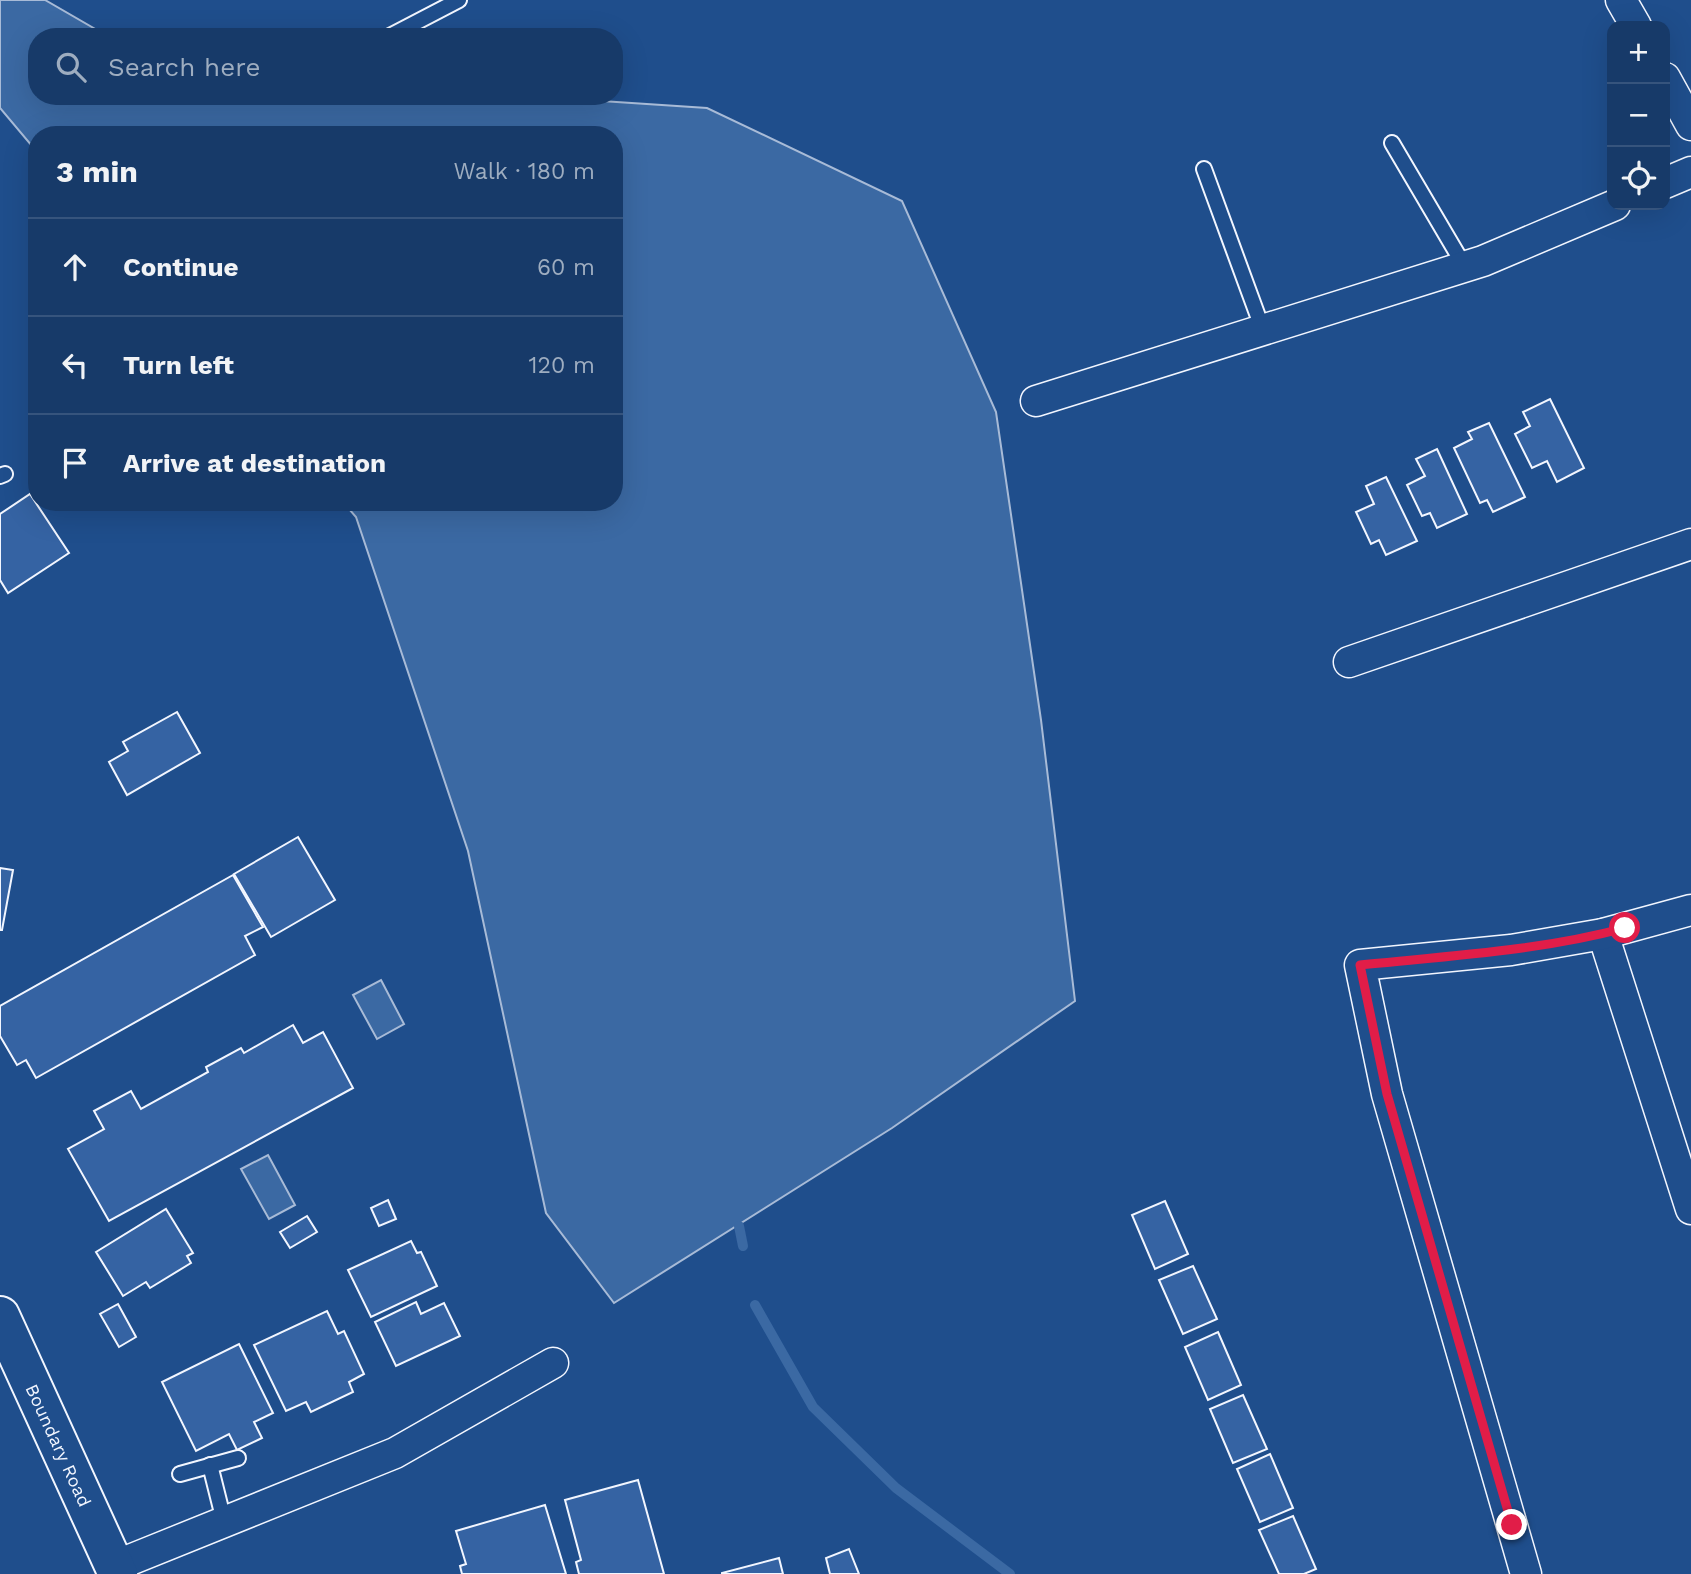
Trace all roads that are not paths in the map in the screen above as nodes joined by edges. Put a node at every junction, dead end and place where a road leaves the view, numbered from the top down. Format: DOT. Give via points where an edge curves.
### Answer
graph roads {
  1 [pos="459,0"];
  2 [pos="405,28"];
  3 [pos="1668,84"];
  4 [pos="1691,125"];
  5 [pos="1392,143"];
  6 [pos="1204,169"];
  7 [pos="1691,172"];
  8 [pos="1670,181"];
  9 [pos="1607,208"];
  10 [pos="1465,267"];
  11 [pos="1262,330"];
  12 [pos="1036,401"];
  13 [pos="1691,544"];
  14 [pos="1349,662"];
  15 [pos="1691,910"];
  16 [pos="1603,934"];
  17 [pos="1691,1209"];
  18 [pos="0,1316"];
  19 [pos="553,1363"];
  20 [pos="238,1458"];
  21 [pos="210,1465"];
  22 [pos="180,1474"];
  23 [pos="224,1521"];
  24 [pos="116,1570"];
  25 [pos="1526,1574"];
  1 -- 2 [label="lane"];
  3 -- 4 [label="street"];
  5 -- 10 [label="lane"];
  6 -- 11 [label="lane"];
  7 -- 8 [label="street"];
  9 -- 10 [label="street"];
  10 -- 11 [label="street"];
  11 -- 12 [label="street"];
  13 -- 14 [label="street"];
  15 -- 16 [label="street"];
  16 -- 17 [label="street"];
  16 -- 25 [label="street" via="1511,950 1360,965 1387,1094"];
  18 -- 24 [label="main road, Boundary Road"];
  19 -- 23 [label="street" via="395,1453"];
  20 -- 21 [label="lane"];
  21 -- 22 [label="lane"];
  21 -- 23 [label="lane"];
  23 -- 24 [label="street"];
}
